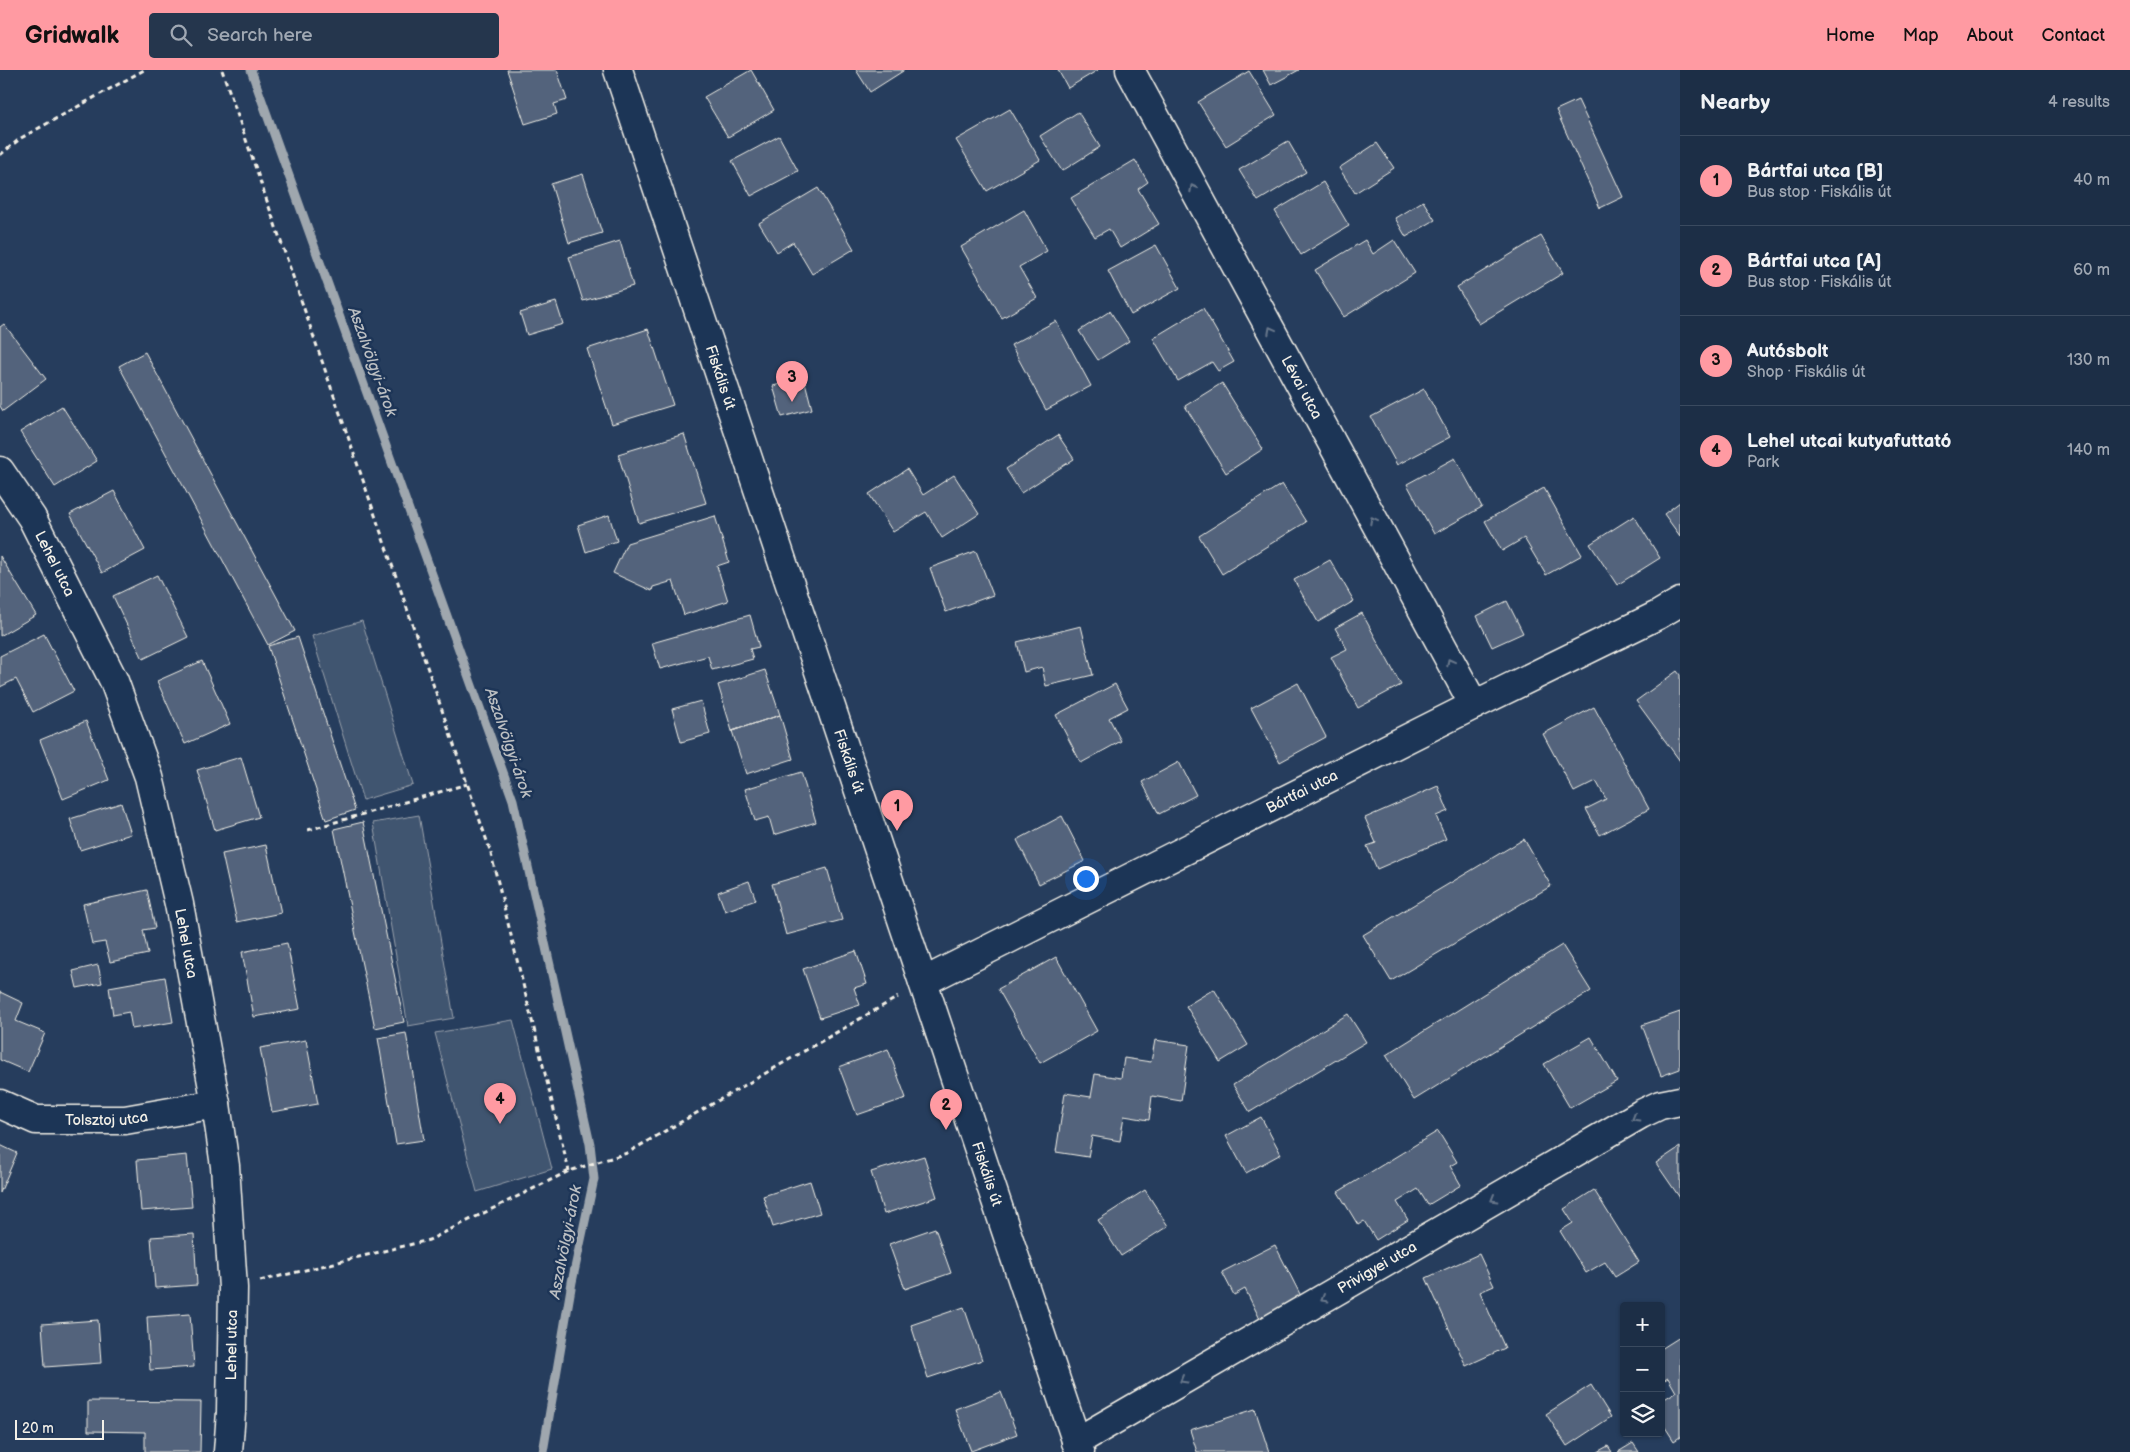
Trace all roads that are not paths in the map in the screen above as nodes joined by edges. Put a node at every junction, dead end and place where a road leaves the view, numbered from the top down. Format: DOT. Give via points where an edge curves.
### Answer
graph roads {
  1 [pos="618,70"];
  2 [pos="1130,70"];
  3 [pos="0,472"];
  4 [pos="1680,602"];
  5 [pos="1474,705"];
  6 [pos="923,982"];
  7 [pos="1680,1100"];
  8 [pos="0,1104"];
  9 [pos="216,1104"];
  10 [pos="1078,1447"];
  11 [pos="228,1452"];
  1 -- 6 [label="street, Fiskális út"];
  5 -- 2 [label="street, Lévai utca, one-way"];
  3 -- 9 [label="street, Lehel utca" via="32,518 114,680 149,777 179,904"];
  4 -- 5 [label="street, Bártfai utca"];
  5 -- 6 [label="street, Bártfai utca"];
  6 -- 10 [label="street, Fiskális út"];
  7 -- 10 [label="street, Privigyei utca, one-way" via="1641,1114"];
  8 -- 9 [label="street, Tolsztoj utca" via="36,1120 125,1120"];
  9 -- 11 [label="street, Lehel utca" via="225,1166 233,1288"];
}
